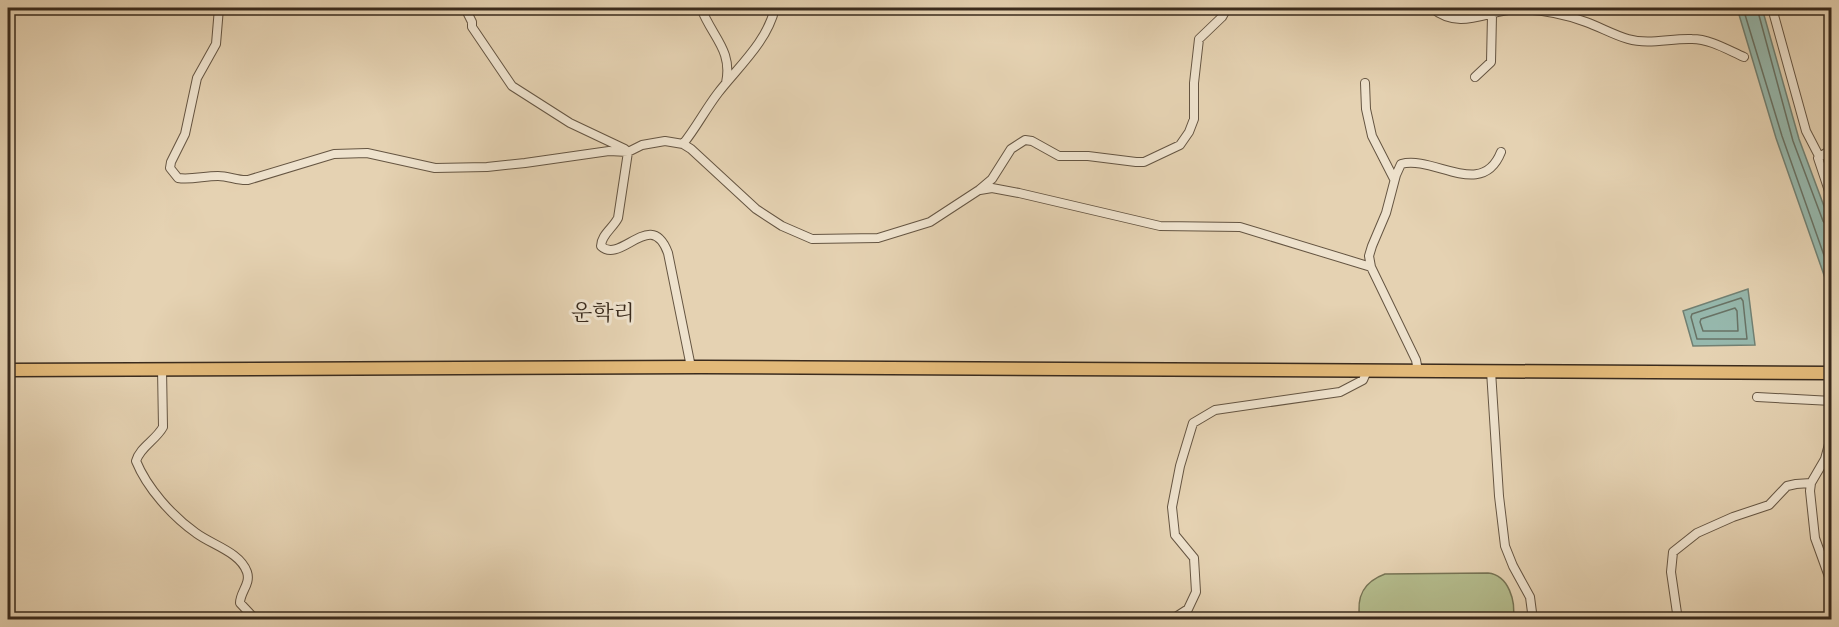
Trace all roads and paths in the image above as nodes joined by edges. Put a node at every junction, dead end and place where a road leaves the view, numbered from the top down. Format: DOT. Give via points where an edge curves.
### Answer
graph roads {
  1 [pos="219,8"];
  2 [pos="465,8"];
  3 [pos="701,8"];
  4 [pos="775,8"];
  5 [pos="1227,8"];
  6 [pos="1432,8"];
  7 [pos="1772,8"];
  8 [pos="1492,15"];
  9 [pos="1744,57"];
  10 [pos="1475,76"];
  11 [pos="1365,83"];
  12 [pos="726,84"];
  13 [pos="683,144"];
  14 [pos="1832,148"];
  15 [pos="628,152"];
  16 [pos="1501,152"];
  17 [pos="1819,156"];
  18 [pos="1394,181"];
  19 [pos="979,190"];
  20 [pos="1832,200"];
  21 [pos="1371,267"];
  22 [pos="690,367"];
  23 [pos="162,369"];
  24 [pos="8,370"];
  25 [pos="1367,370"];
  26 [pos="1418,371"];
  27 [pos="1491,371"];
  28 [pos="1832,373"];
  29 [pos="1757,398"];
  30 [pos="1832,401"];
  31 [pos="1832,433"];
  32 [pos="1811,483"];
  33 [pos="1832,585"];
  34 [pos="8,597"];
  35 [pos="10,620"];
  36 [pos="256,620"];
  37 [pos="1171,620"];
  38 [pos="1533,620"];
  39 [pos="1678,620"];
  1 -- 15 [label="street" via="216,44 197,78 185,134 171,162 170,168 178,178 219,176 248,180 344,153 367,153 435,168 487,167 609,151"];
  2 -- 15 [label="street" via="472,27 512,86 570,123"];
  3 -- 12 [label="street" via="725,50"];
  4 -- 12 [label="street" via="752,53"];
  5 -- 19 [label="street" via="1199,39 1194,118 1179,145 1136,162 1059,156 1025,140 1011,149 992,179"];
  6 -- 8 [label="street" via="1456,19"];
  7 -- 17 [label="street" via="1806,131"];
  8 -- 9 [label="street" via="1502,10 1548,11 1628,39 1695,39"];
  8 -- 10 [label="street" via="1491,62"];
  11 -- 18 [label="street" via="1372,135"];
  12 -- 13 [label="street"];
  13 -- 15 [label="street" via="653,142"];
  13 -- 19 [label="street" via="767,218 812,239 878,238 912,229 930,222"];
  14 -- 17 [label="street"];
  15 -- 22 [label="street" via="618,218 601,246 614,251 646,235 663,243"];
  16 -- 18 [label="street" via="1493,167 1481,173 1456,173 1409,162 1401,164"];
  17 -- 20 [label="street" via="1821,174"];
  18 -- 21 [label="street" via="1369,256"];
  19 -- 21 [label="street" via="1018,193 1160,226 1240,227"];
  21 -- 26 [label="street"];
  22 -- 23 [label="main road"];
  22 -- 25 [label="main road"];
  23 -- 24 [label="main road"];
  23 -- 36 [label="street" via="163,427 136,461 155,492 187,525 241,561 248,580 240,603"];
  25 -- 26 [label="main road"];
  25 -- 37 [label="street" via="1363,380 1340,392 1215,410 1193,423 1172,507 1175,535 1194,558 1196,592 1188,609"];
  26 -- 27 [label="main road"];
  27 -- 28 [label="main road"];
  27 -- 38 [label="street" via="1505,546 1530,597"];
  29 -- 30 [label="street"];
  31 -- 32 [label="street" via="1826,459"];
  32 -- 33 [label="street" via="1815,538"];
  32 -- 39 [label="street" via="1787,486 1769,505 1697,533 1673,552 1671,572"];
  34 -- 35 [label="street"];
}
